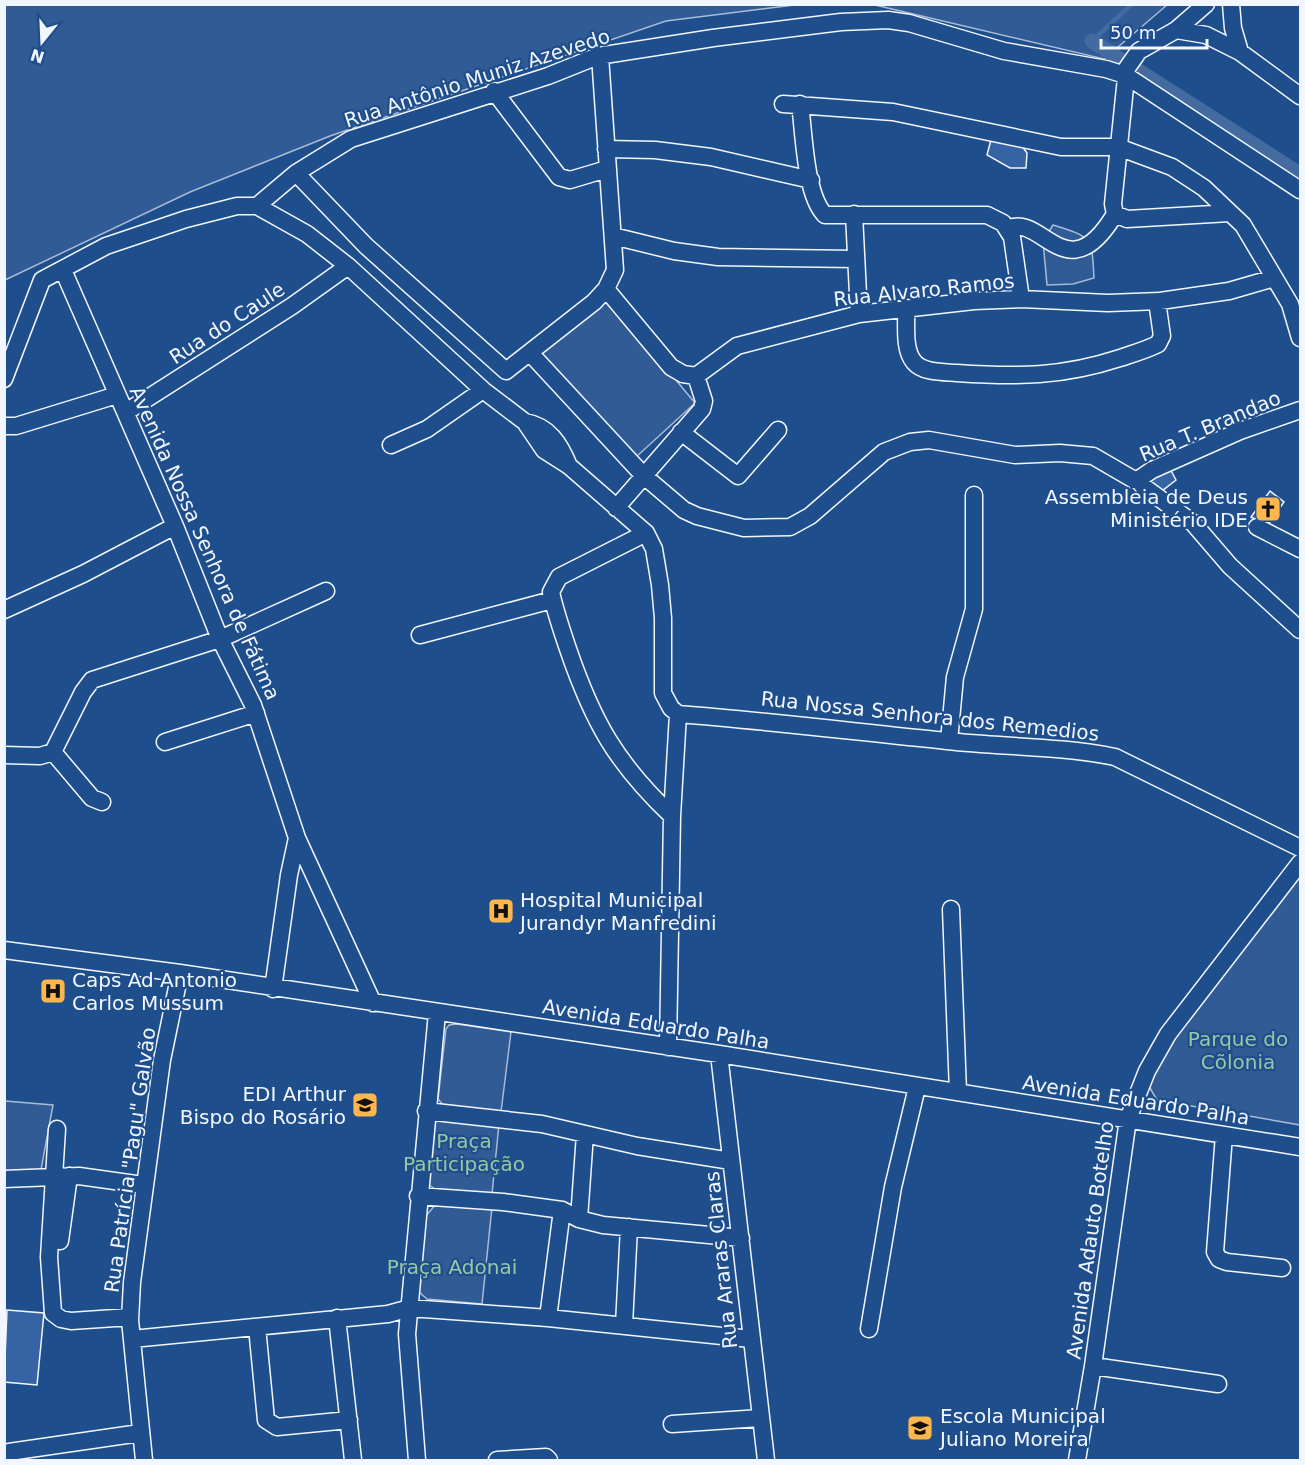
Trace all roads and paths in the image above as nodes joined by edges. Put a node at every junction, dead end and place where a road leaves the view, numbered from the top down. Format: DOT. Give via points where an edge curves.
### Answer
graph roads {
  1 [pos="1206,4"];
  2 [pos="1232,4"];
  3 [pos="1176,30"];
  4 [pos="1240,52"];
  5 [pos="600,56"];
  6 [pos="1126,72"];
  7 [pos="494,91"];
  8 [pos="1300,96"];
  9 [pos="1118,147"];
  10 [pos="606,149"];
  11 [pos="607,169"];
  12 [pos="296,173"];
  13 [pos="811,180"];
  14 [pos="1300,190"];
  15 [pos="257,206"];
  16 [pos="1230,213"];
  17 [pos="854,214"];
  18 [pos="1115,214"];
  19 [pos="1008,229"];
  20 [pos="613,236"];
  21 [pos="856,259"];
  22 [pos="348,266"];
  23 [pos="63,270"];
  24 [pos="1274,278"];
  25 [pos="606,289"];
  26 [pos="1021,299"];
  27 [pos="1295,299"];
  28 [pos="1157,301"];
  29 [pos="906,308"];
  30 [pos="859,314"];
  31 [pos="1300,338"];
  32 [pos="531,354"];
  33 [pos="696,376"];
  34 [pos="4,379"];
  35 [pos="483,390"];
  36 [pos="117,395"];
  37 [pos="1300,410"];
  38 [pos="126,412"];
  39 [pos="4,426"];
  40 [pos="778,430"];
  41 [pos="681,432"];
  42 [pos="391,445"];
  43 [pos="644,476"];
  44 [pos="1136,481"];
  45 [pos="974,495"];
  46 [pos="616,508"];
  47 [pos="175,526"];
  48 [pos="1257,527"];
  49 [pos="646,533"];
  50 [pos="1300,549"];
  51 [pos="326,591"];
  52 [pos="552,600"];
  53 [pos="4,610"];
  54 [pos="1300,628"];
  55 [pos="420,635"];
  56 [pos="220,639"];
  57 [pos="256,713"];
  58 [pos="678,714"];
  59 [pos="949,741"];
  60 [pos="165,742"];
  61 [pos="53,752"];
  62 [pos="4,755"];
  63 [pos="102,802"];
  64 [pos="672,816"];
  65 [pos="297,838"];
  66 [pos="1300,848"];
  67 [pos="1300,863"];
  68 [pos="951,909"];
  69 [pos="4,950"];
  70 [pos="180,973"];
  71 [pos="273,989"];
  72 [pos="373,1003"];
  73 [pos="437,1013"];
  74 [pos="668,1047"];
  75 [pos="719,1054"];
  76 [pos="917,1087"];
  77 [pos="958,1092"];
  78 [pos="426,1111"];
  79 [pos="1128,1119"];
  80 [pos="57,1128"];
  81 [pos="585,1134"];
  82 [pos="1224,1135"];
  83 [pos="1300,1147"];
  84 [pos="731,1161"];
  85 [pos="62,1177"];
  86 [pos="4,1179"];
  87 [pos="143,1185"];
  88 [pos="418,1197"];
  89 [pos="562,1210"];
  90 [pos="579,1219"];
  91 [pos="629,1227"];
  92 [pos="741,1238"];
  93 [pos="1282,1268"];
  94 [pos="410,1308"];
  95 [pos="130,1317"];
  96 [pos="337,1318"];
  97 [pos="548,1318"];
  98 [pos="624,1325"];
  99 [pos="257,1326"];
  100 [pos="868,1329"];
  101 [pos="132,1339"];
  102 [pos="751,1339"];
  103 [pos="1093,1366"];
  104 [pos="1218,1384"];
  105 [pos="760,1418"];
  106 [pos="349,1420"];
  107 [pos="672,1424"];
  108 [pos="140,1433"];
  109 [pos="9,1452"];
  110 [pos="1082,1460"];
  111 [pos="144,1461"];
  112 [pos="353,1461"];
  113 [pos="417,1461"];
  114 [pos="497,1461"];
  115 [pos="549,1461"];
  116 [pos="766,1461"];
  1 -- 3 [label="street"];
  2 -- 4 [label="street"];
  3 -- 4 [label="street" via="1206,35"];
  3 -- 6 [label="street" via="1139,51"];
  4 -- 8 [label="street"];
  5 -- 6 [label="street, Rua Antônio Muniz Azevedo" via="841,22 888,20 977,45"];
  5 -- 7 [label="street, Rua Antônio Muniz Azevedo"];
  5 -- 10 [label="street"];
  6 -- 9 [label="street"];
  6 -- 14 [label="street, Rua Antônio Muniz Azevedo"];
  7 -- 11 [label="street" via="559,177 570,180"];
  7 -- 12 [label="street, Rua Antônio Muniz Azevedo" via="351,139"];
  9 -- 13 [label="street" via="1061,147 893,112 792,104"];
  9 -- 16 [label="street" via="1187,176"];
  9 -- 18 [label="street"];
  10 -- 11 [label="street"];
  10 -- 13 [label="street" via="711,157"];
  11 -- 20 [label="street"];
  12 -- 15 [label="street, Rua Antônio Muniz Azevedo"];
  12 -- 32 [label="street" via="366,246 506,372"];
  13 -- 17 [label="street" via="817,205 825,215"];
  15 -- 22 [label="street" via="308,234"];
  15 -- 23 [label="street" via="237,206 186,219 106,246"];
  16 -- 18 [label="street" via="1127,219"];
  16 -- 24 [label="street" via="1252,237"];
  17 -- 19 [label="street" via="987,215 997,218"];
  17 -- 21 [label="street"];
  18 -- 19 [label="street" via="1095,242 1083,248 1066,249 1018,226"];
  19 -- 26 [label="street"];
  20 -- 21 [label="street" via="718,257"];
  20 -- 25 [label="street" via="615,270"];
  21 -- 30 [label="street"];
  22 -- 35 [label="street"];
  22 -- 38 [label="street, Rua do Caule"];
  23 -- 34 [label="street" via="38,286"];
  23 -- 36 [label="street, Avenida Nossa Senhora de Fátima"];
  24 -- 27 [label="street"];
  24 -- 28 [label="street, Rua Alvaro Ramos" via="1229,291"];
  25 -- 32 [label="street"];
  25 -- 33 [label="street" via="671,367"];
  26 -- 28 [label="street, Rua Alvaro Ramos"];
  26 -- 29 [label="street, Rua Alvaro Ramos"];
  27 -- 31 [label="street"];
  28 -- 29 [label="street" via="1162,336 1158,344 1096,366 1022,377 918,366 908,349"];
  29 -- 30 [label="street, Rua Alvaro Ramos"];
  30 -- 33 [label="street, Rua Alvaro Ramos" via="737,346"];
  32 -- 43 [label="street"];
  33 -- 41 [label="street" via="704,405"];
  35 -- 42 [label="street" via="427,429"];
  35 -- 46 [label="street" via="525,422 544,428 559,444 569,466"];
  36 -- 38 [label="street, Avenida Nossa Senhora de Fátima"];
  36 -- 39 [label="street" via="16,426"];
  37 -- 44 [label="street, Rua T. Brandao" via="1240,431"];
  38 -- 47 [label="street, Avenida Nossa Senhora de Fátima"];
  40 -- 41 [label="street" via="738,476"];
  41 -- 43 [label="street"];
  43 -- 44 [label="street" via="684,510 697,516 744,528 772,529 801,522 884,452 910,442 929,440 1015,455 1080,453 1103,460"];
  43 -- 46 [label="street"];
  44 -- 54 [label="street" via="1193,523 1237,573"];
  45 -- 59 [label="street" via="974,609 956,677"];
  46 -- 49 [label="street"];
  47 -- 53 [label="street"];
  47 -- 56 [label="street, Avenida Nossa Senhora de Fátima"];
  48 -- 50 [label="street"];
  49 -- 52 [label="street" via="559,578 552,586"];
  49 -- 58 [label="street" via="654,549 660,585 663,693"];
  51 -- 56 [label="street"];
  52 -- 55 [label="street"];
  52 -- 64 [label="street" via="584,693 609,744 634,779"];
  56 -- 57 [label="street, Avenida Nossa Senhora de Fátima"];
  56 -- 61 [label="street" via="92,680 82,692"];
  57 -- 60 [label="street"];
  57 -- 65 [label="street, Avenida Nossa Senhora de Fátima"];
  58 -- 59 [label="street, Rua Nossa Senhora dos Remedios"];
  58 -- 64 [label="street"];
  59 -- 66 [label="street, Rua Nossa Senhora dos Remedios" via="1082,750 1115,757"];
  61 -- 62 [label="street" via="40,756"];
  61 -- 63 [label="street" via="92,798"];
  64 -- 74 [label="street"];
  65 -- 71 [label="street"];
  65 -- 72 [label="street, Avenida Nossa Senhora de Fátima"];
  67 -- 79 [label="street, Avenida Adauto Botelho" via="1168,1034 1147,1071"];
  68 -- 77 [label="street"];
  69 -- 70 [label="street, Avenida Eduardo Palha"];
  70 -- 71 [label="street, Avenida Eduardo Palha"];
  70 -- 87 [label="street, Rua Patrícia \"Pagu\" Galvão"];
  71 -- 72 [label="street, Avenida Eduardo Palha"];
  72 -- 73 [label="street, Avenida Eduardo Palha"];
  73 -- 74 [label="street, Avenida Eduardo Palha"];
  73 -- 78 [label="street"];
  74 -- 75 [label="street, Avenida Eduardo Palha"];
  75 -- 76 [label="street, Avenida Eduardo Palha"];
  75 -- 84 [label="street, Rua Araras Claras"];
  76 -- 77 [label="street, Avenida Eduardo Palha"];
  76 -- 100 [label="street" via="893,1187"];
  77 -- 79 [label="street, Avenida Eduardo Palha"];
  78 -- 81 [label="street"];
  78 -- 88 [label="street"];
  79 -- 82 [label="street, Avenida Eduardo Palha"];
  79 -- 103 [label="street, Avenida Adauto Botelho"];
  80 -- 85 [label="street"];
  81 -- 84 [label="street"];
  81 -- 90 [label="street"];
  82 -- 83 [label="street, Avenida Eduardo Palha"];
  82 -- 93 [label="street" via="1215,1252 1227,1262"];
  84 -- 92 [label="street, Rua Araras Claras"];
  85 -- 86 [label="street"];
  85 -- 87 [label="street"];
  85 -- 95 [label="street" via="49,1263 53,1312 70,1321"];
  87 -- 95 [label="street, Rua Patrícia \"Pagu\" Galvão"];
  88 -- 89 [label="street"];
  88 -- 94 [label="street"];
  89 -- 90 [label="street"];
  89 -- 97 [label="street"];
  90 -- 91 [label="street" via="603,1226"];
  91 -- 92 [label="street"];
  91 -- 98 [label="street"];
  92 -- 102 [label="street, Rua Araras Claras"];
  94 -- 96 [label="street"];
  94 -- 97 [label="street"];
  94 -- 113 [label="street" via="408,1353"];
  95 -- 101 [label="street, Rua Patrícia \"Pagu\" Galvão"];
  96 -- 99 [label="street"];
  96 -- 106 [label="street"];
  97 -- 98 [label="street"];
  98 -- 102 [label="street"];
  99 -- 101 [label="street"];
  99 -- 106 [label="street" via="266,1420 270,1425"];
  101 -- 108 [label="street, Rua Patrícia \"Pagu\" Galvão"];
  102 -- 105 [label="street, Rua Araras Claras"];
  103 -- 104 [label="street"];
  103 -- 110 [label="street, Avenida Adauto Botelho"];
  105 -- 107 [label="street"];
  105 -- 116 [label="street, Rua Araras Claras"];
  106 -- 112 [label="street"];
  108 -- 109 [label="street"];
  108 -- 111 [label="street, Rua Patrícia \"Pagu\" Galvão"];
  114 -- 115 [label="street" via="539,1457"];
}
